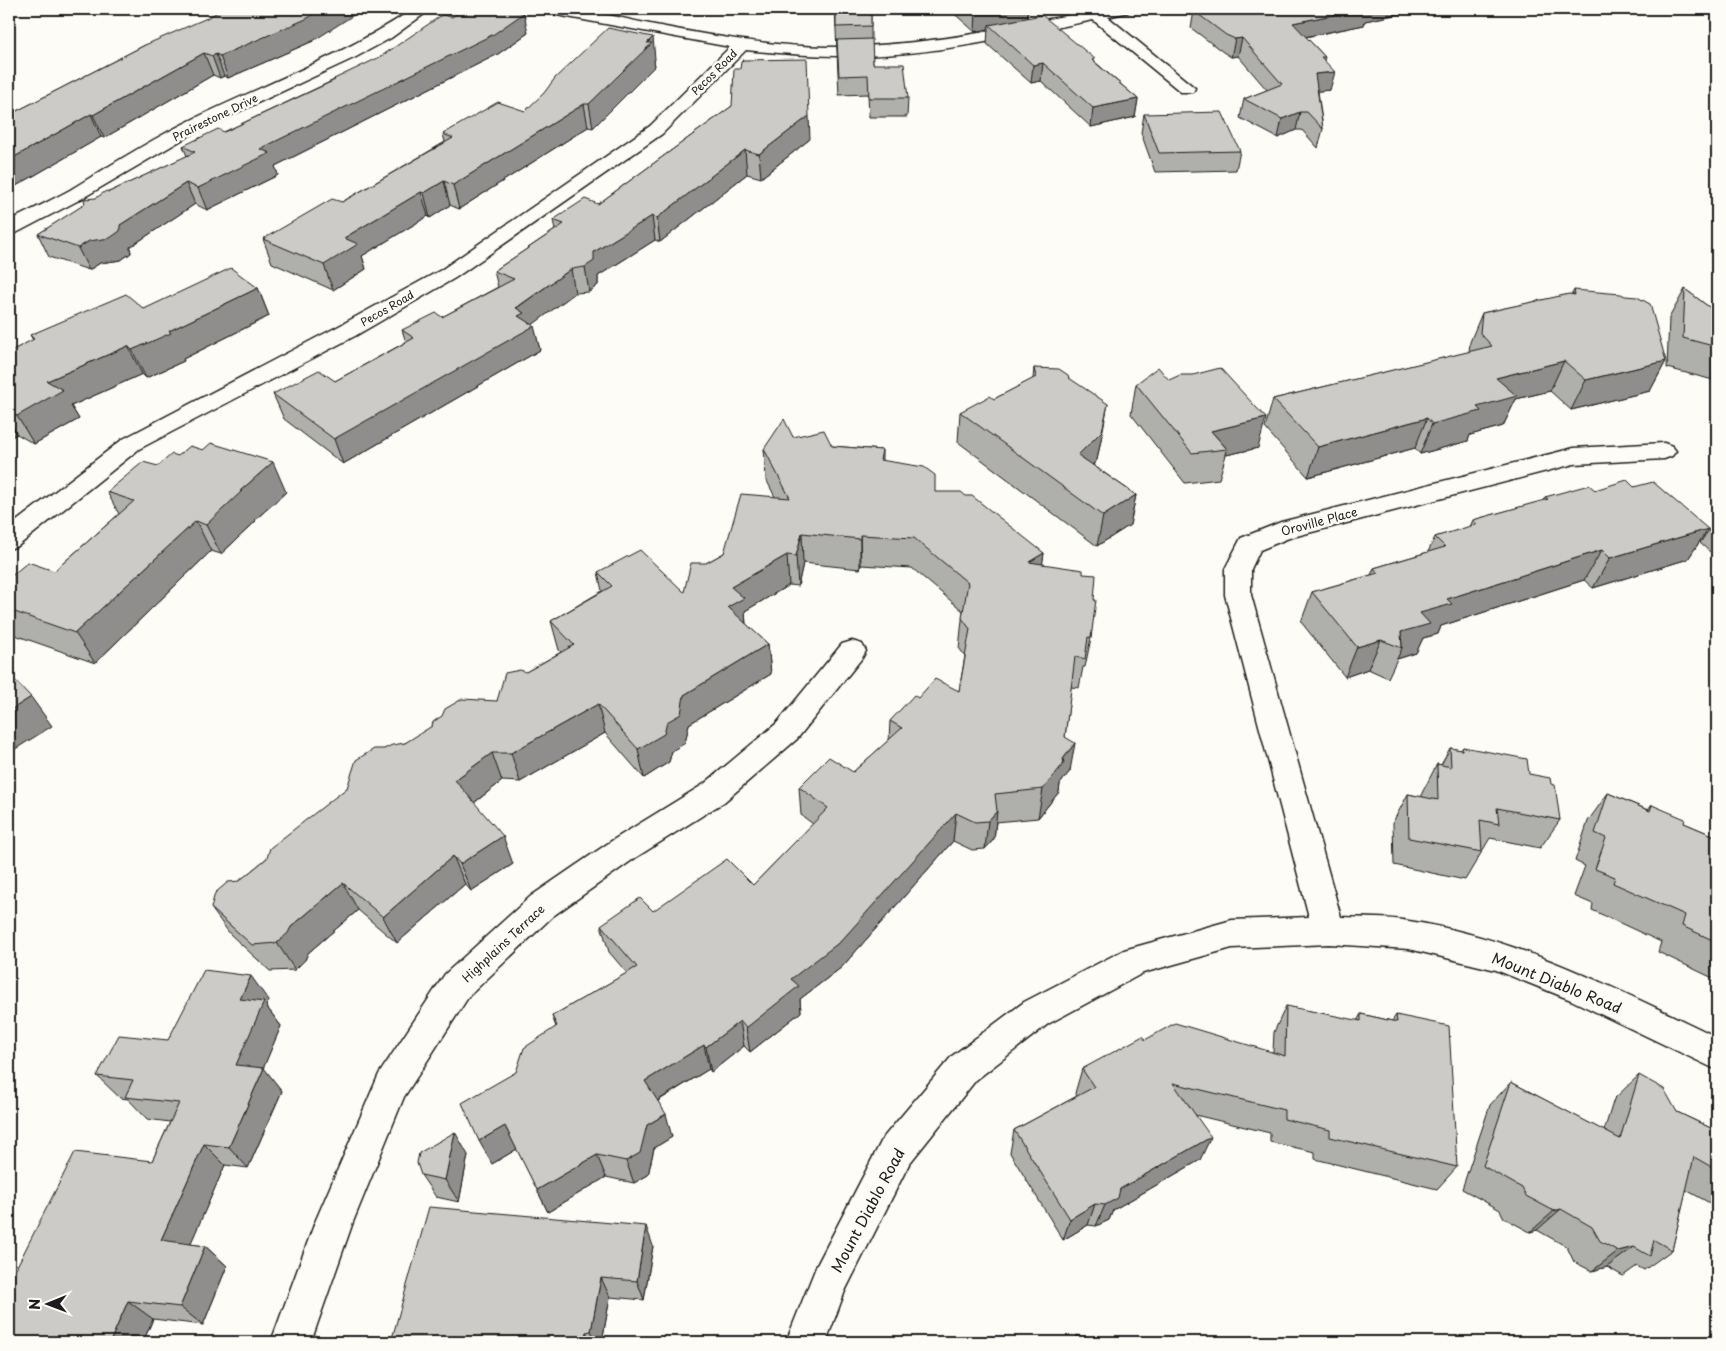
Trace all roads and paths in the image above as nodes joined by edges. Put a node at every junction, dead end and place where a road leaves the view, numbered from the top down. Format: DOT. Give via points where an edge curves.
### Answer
graph roads {
  1 [pos="423,9"];
  2 [pos="551,9"];
  3 [pos="1123,9"];
  4 [pos="1095,14"];
  5 [pos="743,43"];
  6 [pos="1187,88"];
  7 [pos="9,229"];
  8 [pos="1664,451"];
  9 [pos="9,540"];
  10 [pos="852,651"];
  11 [pos="1329,930"];
  12 [pos="1717,1054"];
  13 [pos="291,1342"];
  14 [pos="806,1342"];
  1 -- 7 [label="street, Prairestone Drive" via="386,35 191,127"];
  2 -- 5 [label="street"];
  3 -- 4 [label="street"];
  4 -- 5 [label="street" via="930,46 855,51"];
  4 -- 6 [label="street"];
  5 -- 9 [label="street, Pecos Road" via="656,130 448,274 131,444"];
  8 -- 11 [label="street, Oroville Place" via="1574,456 1281,531 1250,544 1238,569 1238,595"];
  10 -- 13 [label="street, Highplains Terrace" via="787,732 714,793 624,849 542,906 457,985 391,1086 334,1222"];
  11 -- 12 [label="street, Mount Diablo Road" via="1409,935 1498,956 1583,989"];
  11 -- 14 [label="street, Mount Diablo Road" via="1232,934 1136,960 1036,1013 964,1068 896,1151 830,1281"];
}
